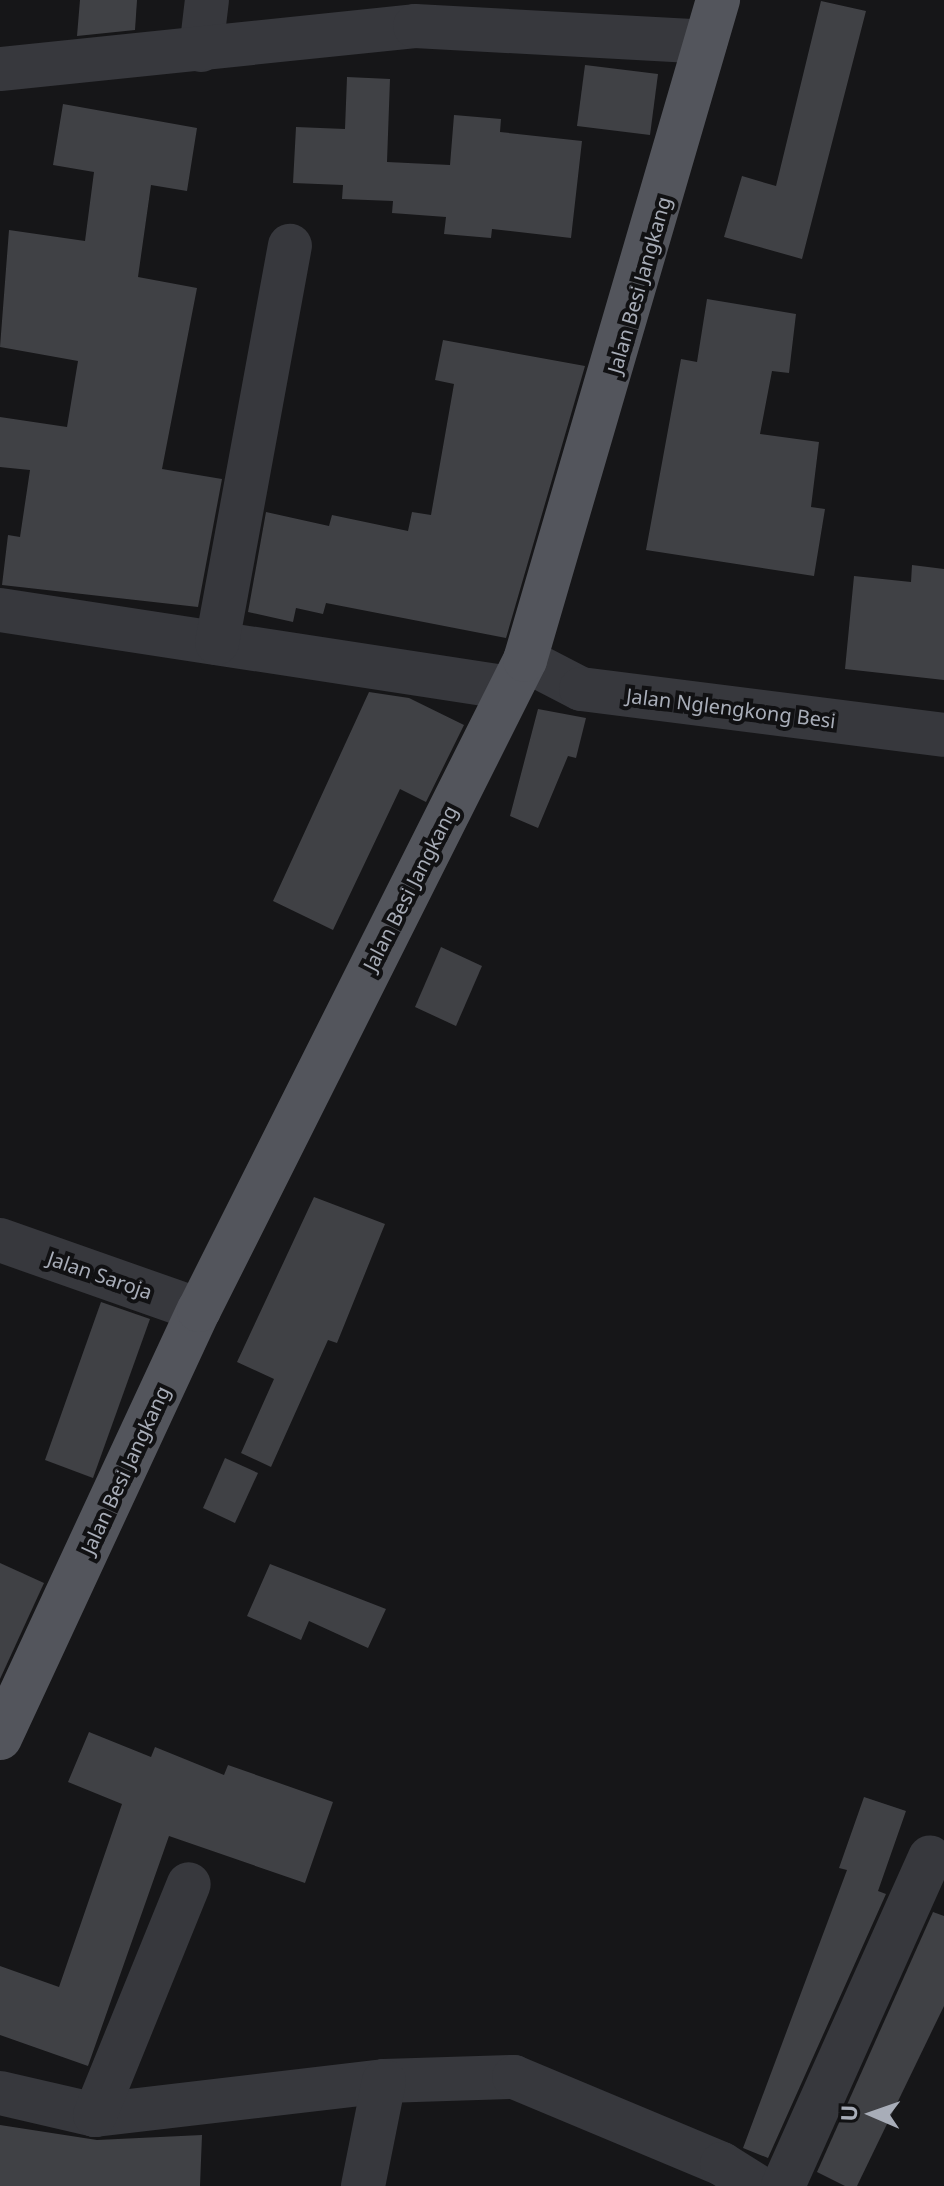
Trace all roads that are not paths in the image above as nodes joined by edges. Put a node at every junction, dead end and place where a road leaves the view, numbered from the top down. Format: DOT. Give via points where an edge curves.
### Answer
graph roads {
  1 [pos="207,0"];
  2 [pos="718,0"];
  3 [pos="415,13"];
  4 [pos="706,42"];
  5 [pos="201,50"];
  6 [pos="0,69"];
  7 [pos="290,246"];
  8 [pos="0,610"];
  9 [pos="217,643"];
  10 [pos="518,674"];
  11 [pos="944,735"];
  12 [pos="0,1240"];
  13 [pos="199,1310"];
  14 [pos="0,1738"];
  15 [pos="930,1857"];
  16 [pos="189,1884"];
  17 [pos="384,2081"];
  18 [pos="0,2093"];
  19 [pos="95,2115"];
  20 [pos="731,2179"];
  21 [pos="363,2186"];
  22 [pos="783,2186"];
  1 -- 5 [label="street"];
  2 -- 4 [label="main road, Jalan Besi Jangkang"];
  3 -- 4 [label="street"];
  3 -- 5 [label="street"];
  4 -- 10 [label="main road, Jalan Besi Jangkang"];
  5 -- 6 [label="street"];
  7 -- 9 [label="street"];
  8 -- 9 [label="street, Jalan Nglengkong Besi"];
  9 -- 10 [label="street, Jalan Nglengkong Besi"];
  10 -- 11 [label="street, Jalan Nglengkong Besi" via="581,689"];
  10 -- 13 [label="main road, Jalan Besi Jangkang"];
  12 -- 13 [label="street, Jalan Saroja"];
  13 -- 14 [label="main road, Jalan Besi Jangkang"];
  15 -- 22 [label="street"];
  16 -- 19 [label="street"];
  17 -- 19 [label="street"];
  17 -- 20 [label="street" via="514,2077"];
  17 -- 21 [label="street"];
  18 -- 19 [label="street"];
}
